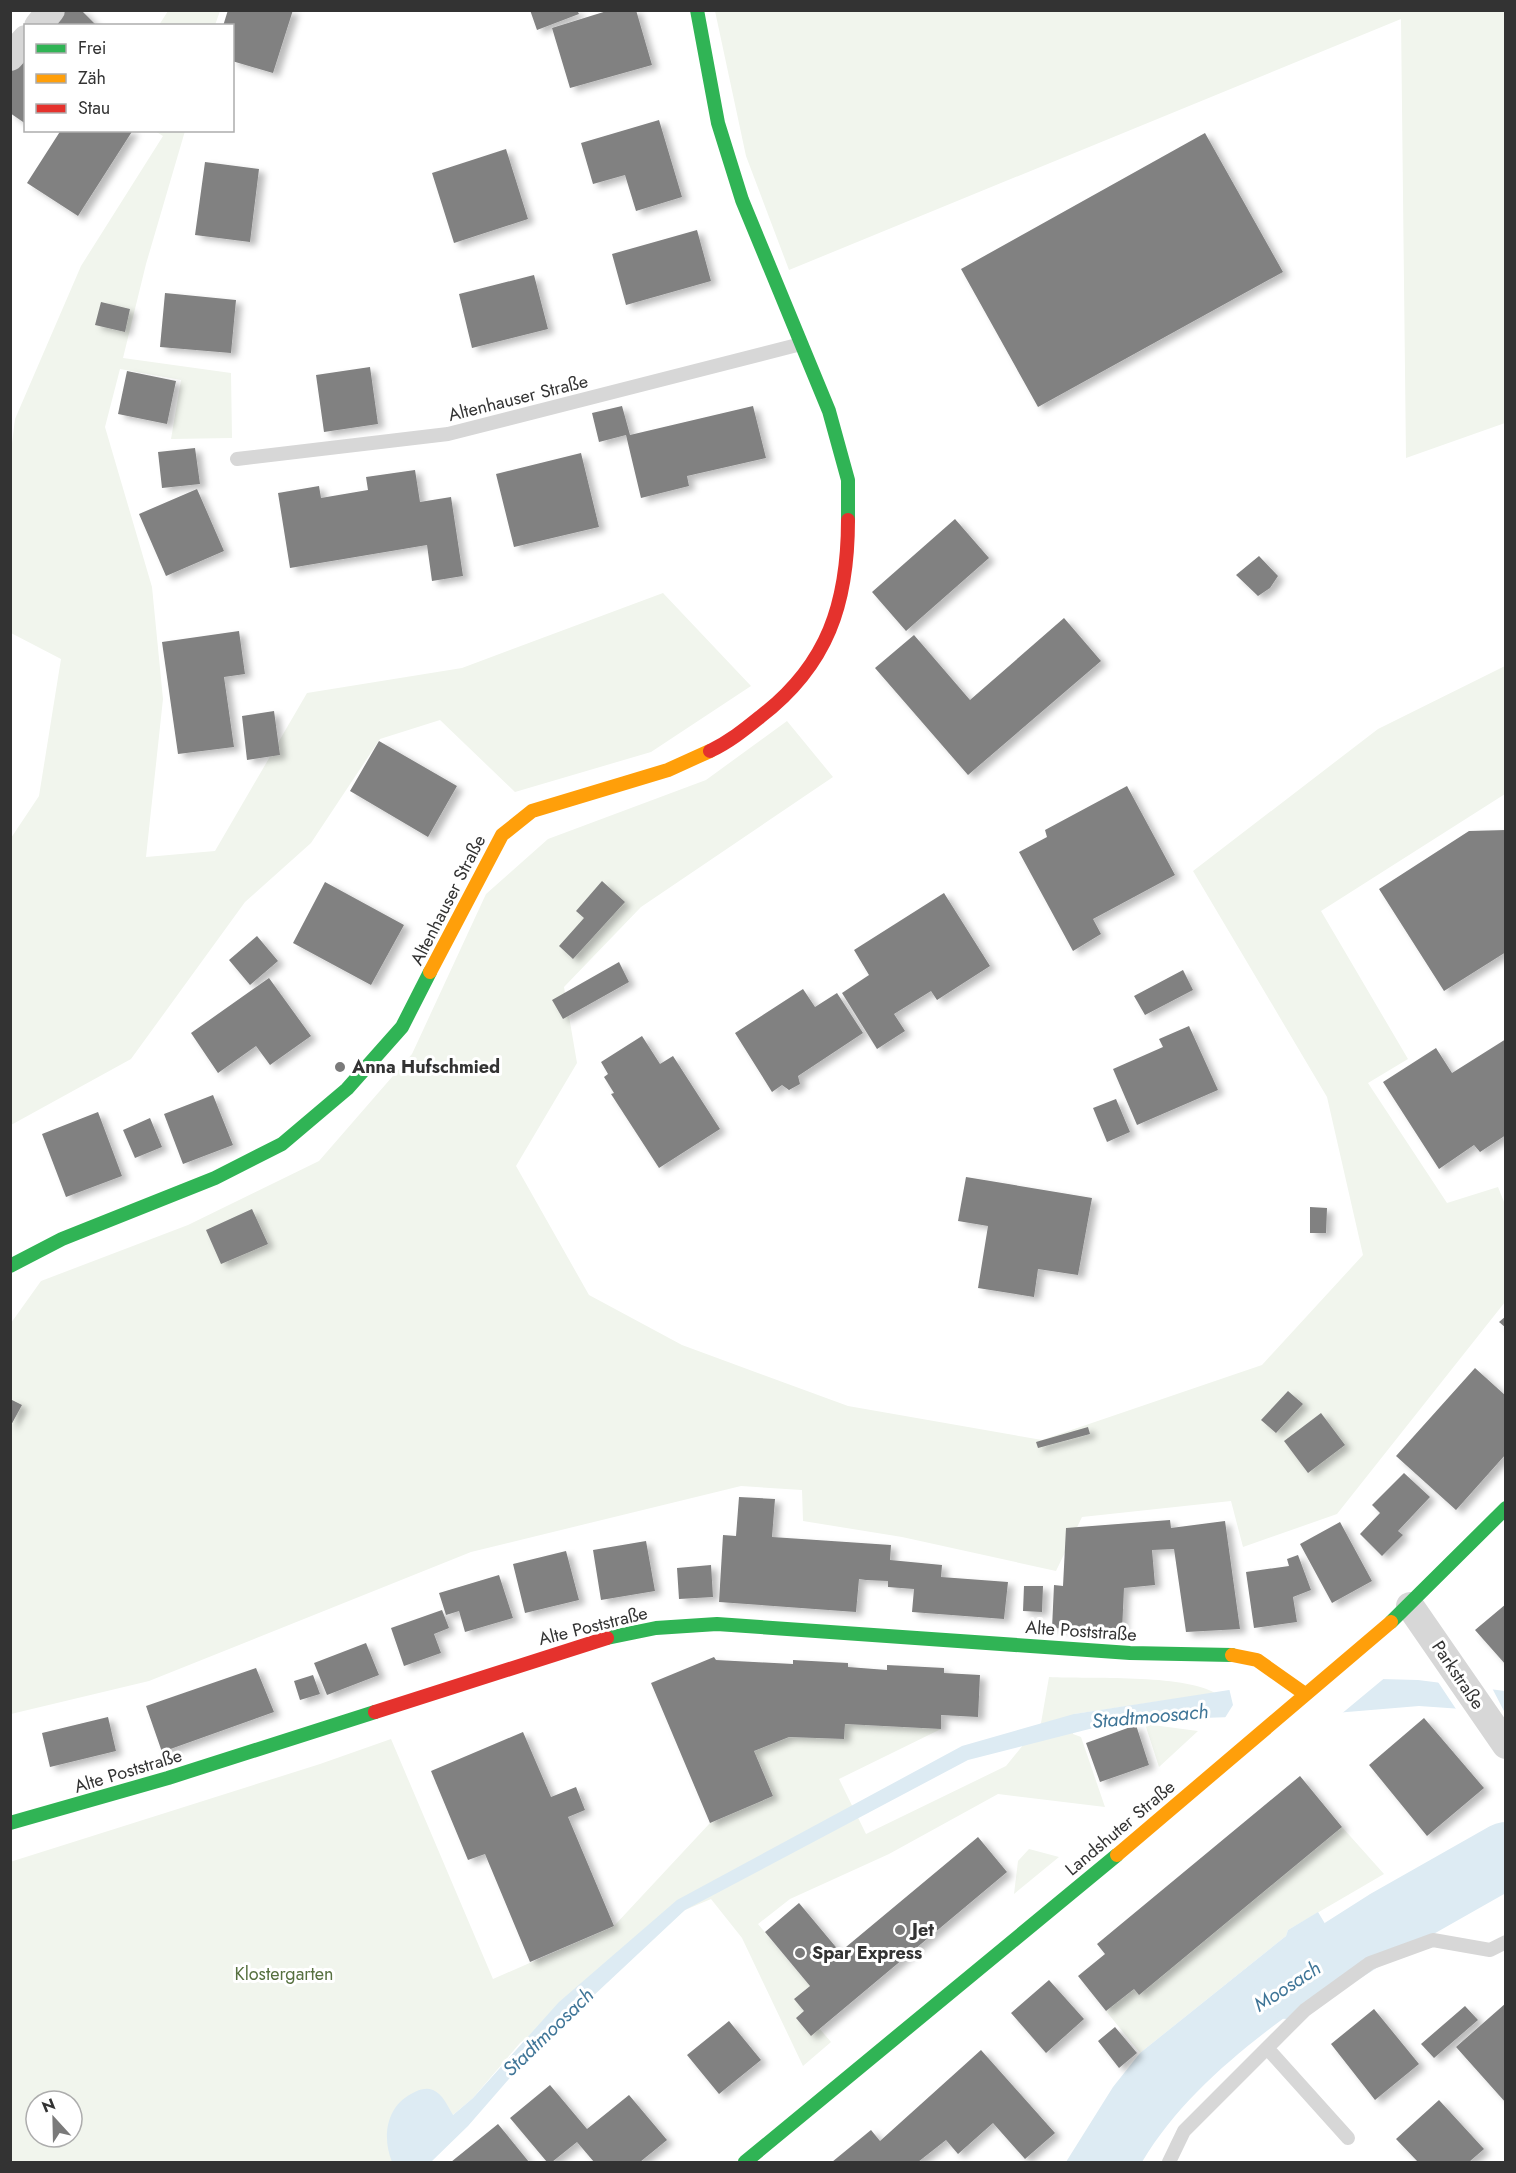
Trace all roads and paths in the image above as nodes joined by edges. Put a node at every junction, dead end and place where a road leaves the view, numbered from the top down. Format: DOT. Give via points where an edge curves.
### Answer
graph roads {
  1 [pos="51,10"];
  2 [pos="697,10"];
  3 [pos="40,24"];
  4 [pos="24,41"];
  5 [pos="10,57"];
  6 [pos="802,344"];
  7 [pos="237,459"];
  8 [pos="10,1266"];
  9 [pos="1506,1508"];
  10 [pos="1410,1606"];
  11 [pos="1305,1694"];
  12 [pos="1506,1745"];
  13 [pos="10,1823"];
  14 [pos="1506,1942"];
  15 [pos="1267,2048"];
  16 [pos="1348,2138"];
  17 [pos="745,2163"];
  18 [pos="1169,2163"];
  1 -- 3 [label="street"];
  2 -- 6 [label="street, Altenhauser Straße" via="718,123 742,200"];
  4 -- 5 [label="street"];
  6 -- 7 [label="lane, Altenhauser Straße" via="447,434"];
  6 -- 8 [label="street, Altenhauser Straße" via="829,411 848,480 848,536 835,620 810,668 785,698 748,728 703,754 668,770 532,811 502,834 402,1027 347,1089 291,1138 215,1178 62,1239"];
  9 -- 10 [label="street, Landshuter Straße"];
  10 -- 11 [label="street, Landshuter Straße"];
  10 -- 12 [label="street, Parkstraße"];
  11 -- 13 [label="street, Alte Poststraße" via="1263,1664 1234,1655 1130,1653 717,1624 651,1628 589,1642 168,1778"];
  11 -- 17 [label="street, Landshuter Straße"];
  14 -- 15 [label="lane" via="1490,1950 1433,1940 1370,1963 1305,2010"];
  15 -- 16 [label="lane"];
  15 -- 18 [label="lane" via="1184,2131"];
}
